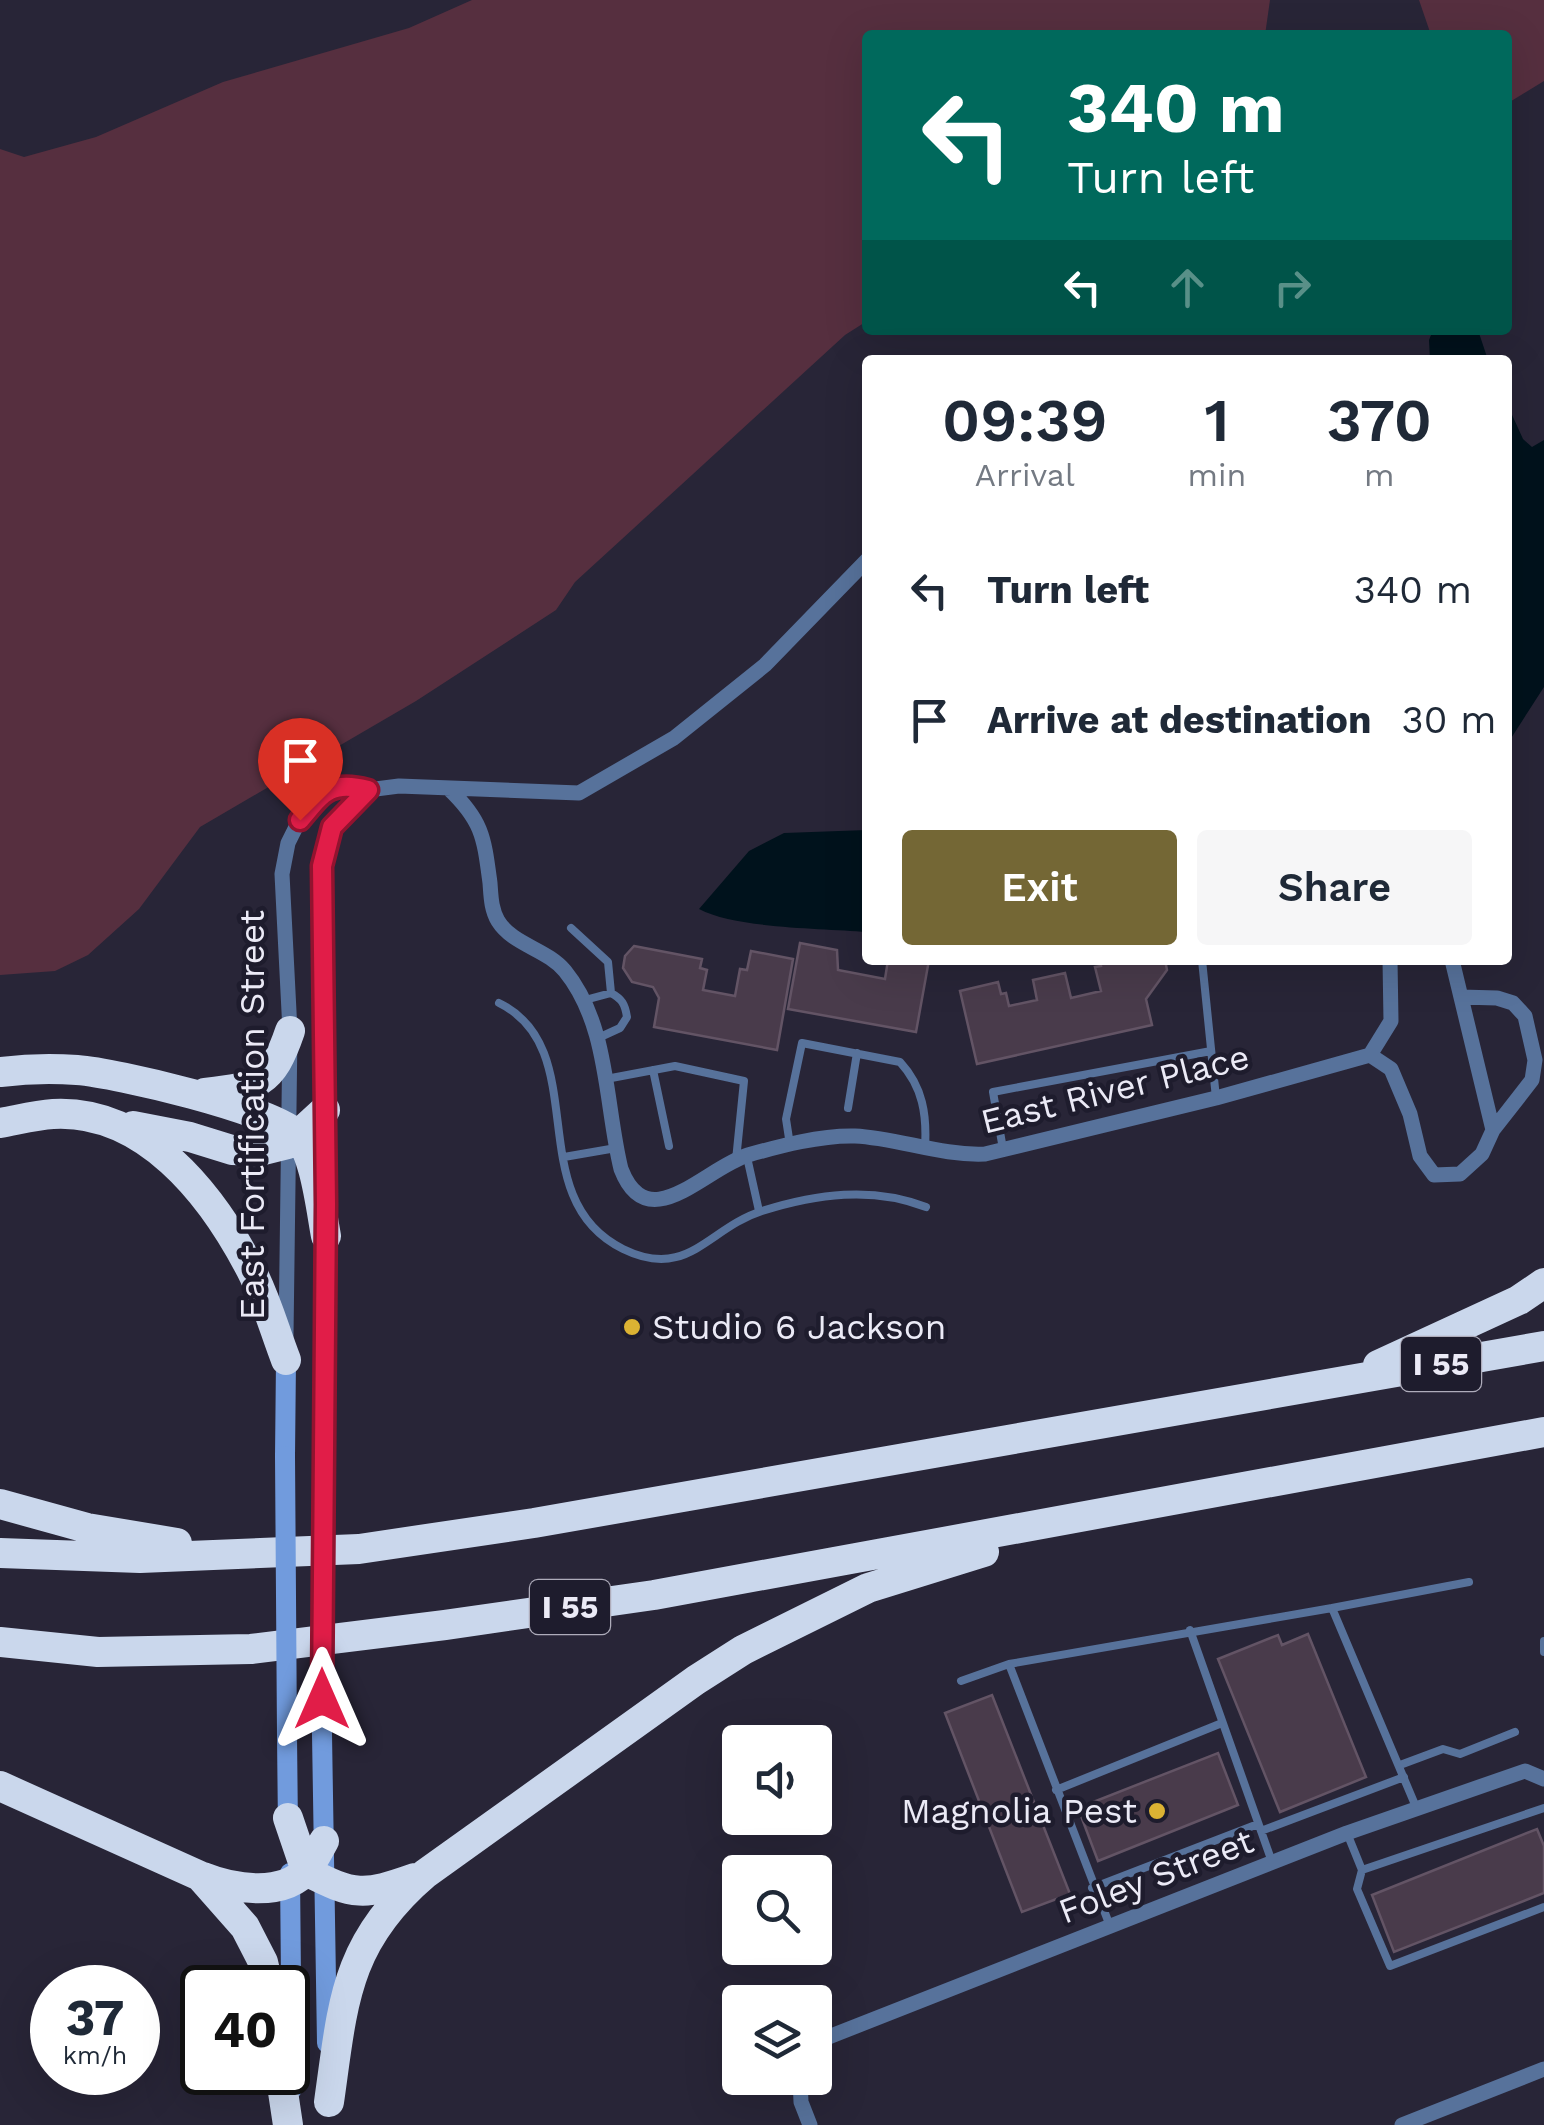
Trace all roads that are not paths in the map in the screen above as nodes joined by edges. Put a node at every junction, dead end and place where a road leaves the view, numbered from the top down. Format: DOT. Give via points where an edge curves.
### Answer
graph roads {
  1 [pos="862,565"];
  2 [pos="448,788"];
  3 [pos="368,790"];
  4 [pos="571,928"];
  5 [pos="1202,965"];
  6 [pos="1390,965"];
  7 [pos="1453,965"];
  8 [pos="610,993"];
  9 [pos="1461,997"];
  10 [pos="585,1000"];
  11 [pos="499,1003"];
  12 [pos="290,1030"];
  13 [pos="596,1040"];
  14 [pos="1211,1051"];
  15 [pos="856,1053"];
  16 [pos="1370,1055"];
  17 [pos="654,1070"];
  18 [pos="0,1072"];
  19 [pos="604,1080"];
  20 [pos="193,1095"];
  21 [pos="1216,1098"];
  22 [pos="848,1108"];
  23 [pos="326,1110"];
  24 [pos="111,1122"];
  25 [pos="0,1123"];
  26 [pos="1493,1130"];
  27 [pos="292,1136"];
  28 [pos="669,1146"];
  29 [pos="790,1146"];
  30 [pos="616,1148"];
  31 [pos="924,1148"];
  32 [pos="1003,1150"];
  33 [pos="564,1157"];
  34 [pos="741,1158"];
  35 [pos="926,1206"];
  36 [pos="759,1212"];
  37 [pos="326,1236"];
  38 [pos="1544,1284"];
  39 [pos="1544,1346"];
  40 [pos="286,1360"];
  41 [pos="1339,1382"];
  42 [pos="1544,1432"];
  43 [pos="0,1504"];
  44 [pos="1134,1507"];
  45 [pos="0,1553"];
  46 [pos="239,1554"];
  47 [pos="1468,1582"];
  48 [pos="1332,1608"];
  49 [pos="1190,1630"];
  50 [pos="1544,1641"];
  51 [pos="0,1642"];
  52 [pos="1544,1652"];
  53 [pos="1009,1664"];
  54 [pos="961,1681"];
  55 [pos="1222,1723"];
  56 [pos="1515,1732"];
  57 [pos="1400,1765"];
  58 [pos="1404,1777"];
  59 [pos="1544,1779"];
  60 [pos="0,1786"];
  61 [pos="1056,1790"];
  62 [pos="1416,1807"];
  63 [pos="1544,1808"];
  64 [pos="288,1818"];
  65 [pos="1260,1828"];
  66 [pos="1347,1833"];
  67 [pos="324,1841"];
  68 [pos="1272,1862"];
  69 [pos="1362,1870"];
  70 [pos="425,1874"];
  71 [pos="200,1876"];
  72 [pos="307,1878"];
  73 [pos="1092,1888"];
  74 [pos="1544,1907"];
  75 [pos="1110,1926"];
  76 [pos="263,1965"];
  77 [pos="832,2036"];
  78 [pos="1544,2070"];
  79 [pos="285,2095"];
  80 [pos="801,2095"];
  81 [pos="329,2114"];
  82 [pos="291,2125"];
  83 [pos="810,2125"];
  84 [pos="1402,2125"];
  1 -- 2 [label="street" via="765,666 674,738 578,794"];
  2 -- 3 [label="street"];
  2 -- 10 [label="street, East River Place" via="480,826 499,922 562,968"];
  3 -- 12 [label="street, East Fortification Street" via="333,788 288,843 282,874"];
  3 -- 23 [label="street, East Fortification Street" via="332,827 322,866"];
  4 -- 8 [label="lane" via="608,962"];
  5 -- 14 [label="lane"];
  6 -- 16 [label="street" via="1391,1020"];
  7 -- 9 [label="street"];
  8 -- 10 [label="lane"];
  8 -- 13 [label="lane" via="622,999 627,1017"];
  9 -- 26 [label="street"];
  9 -- 26 [label="street" via="1512,1004 1524,1016 1535,1060 1532,1080"];
  10 -- 13 [label="street, East River Place"];
  11 -- 33 [label="lane" via="517,1012 548,1062"];
  12 -- 20 [label="highway" via="281,1058 262,1080"];
  12 -- 27 [label="street, East Fortification Street"];
  13 -- 19 [label="street, East River Place"];
  14 -- 21 [label="lane"];
  14 -- 32 [label="lane" via="993,1092"];
  15 -- 22 [label="lane"];
  15 -- 29 [label="lane" via="802,1043 786,1119"];
  15 -- 31 [label="lane" via="900,1062 910,1073 922,1097"];
  16 -- 21 [label="street, East River Place"];
  16 -- 26 [label="street" via="1391,1069 1420,1156 1434,1174 1460,1174 1482,1154"];
  17 -- 19 [label="lane"];
  17 -- 28 [label="lane"];
  17 -- 34 [label="lane" via="674,1066 744,1081"];
  18 -- 20 [label="highway" via="78,1070"];
  19 -- 30 [label="street, East River Place"];
  20 -- 27 [label="highway" via="265,1116"];
  21 -- 32 [label="street, East River Place"];
  23 -- 27 [label="highway"];
  23 -- 37 [label="street, East Fortification Street"];
  24 -- 25 [label="highway" via="56,1114"];
  24 -- 27 [label="highway" via="232,1150 260,1151"];
  24 -- 40 [label="highway" via="159,1150 213,1204 251,1270"];
  27 -- 37 [label="highway" via="316,1182"];
  27 -- 40 [label="street, East Fortification Street"];
  29 -- 31 [label="street, East River Place" via="852,1136"];
  29 -- 34 [label="street, East River Place"];
  30 -- 33 [label="lane"];
  30 -- 34 [label="street, East River Place" via="625,1180 657,1202"];
  31 -- 32 [label="street, East River Place"];
  33 -- 36 [label="lane" via="579,1212 600,1235 656,1259 686,1256"];
  34 -- 36 [label="lane"];
  35 -- 36 [label="lane" via="869,1192"];
  37 -- 67 [label="street, East Fortification Street, bridge"];
  38 -- 41 [label="highway"];
  39 -- 41 [label="highway, I 55"];
  40 -- 64 [label="street, East Fortification Street, bridge"];
  41 -- 46 [label="highway, I 55" via="534,1523 359,1549"];
  42 -- 44 [label="highway, I 55"];
  43 -- 46 [label="highway" via="87,1528"];
  44 -- 51 [label="highway, I 55" via="654,1596 251,1649 98,1652"];
  44 -- 70 [label="highway" via="868,1588 801,1619 696,1680"];
  45 -- 46 [label="highway, I 55"];
  47 -- 48 [label="lane"];
  48 -- 49 [label="lane"];
  48 -- 57 [label="lane"];
  49 -- 53 [label="lane"];
  49 -- 55 [label="lane"];
  50 -- 52 [label="lane"];
  53 -- 54 [label="lane"];
  53 -- 61 [label="lane"];
  55 -- 61 [label="lane"];
  55 -- 65 [label="lane"];
  56 -- 57 [label="lane" via="1460,1754 1444,1750"];
  57 -- 58 [label="lane"];
  58 -- 62 [label="lane"];
  58 -- 65 [label="lane"];
  59 -- 62 [label="street, Foley Street" via="1525,1771"];
  60 -- 71 [label="highway"];
  61 -- 73 [label="lane"];
  62 -- 66 [label="street, Foley Street"];
  63 -- 69 [label="lane"];
  64 -- 72 [label="highway"];
  65 -- 68 [label="lane"];
  65 -- 73 [label="lane"];
  66 -- 68 [label="street, Foley Street"];
  66 -- 69 [label="lane"];
  67 -- 72 [label="highway"];
  68 -- 75 [label="street, Foley Street"];
  69 -- 74 [label="lane" via="1357,1889 1390,1966"];
  70 -- 72 [label="highway" via="379,1890 338,1889"];
  70 -- 81 [label="highway" via="396,1898 344,1991"];
  71 -- 72 [label="highway" via="254,1888"];
  71 -- 76 [label="highway" via="245,1927"];
  72 -- 81 [label="street"];
  72 -- 82 [label="street"];
  73 -- 75 [label="lane"];
  75 -- 77 [label="street, Foley Street"];
  78 -- 84 [label="street"];
  79 -- 82 [label="highway"];
  80 -- 83 [label="street"];
}
